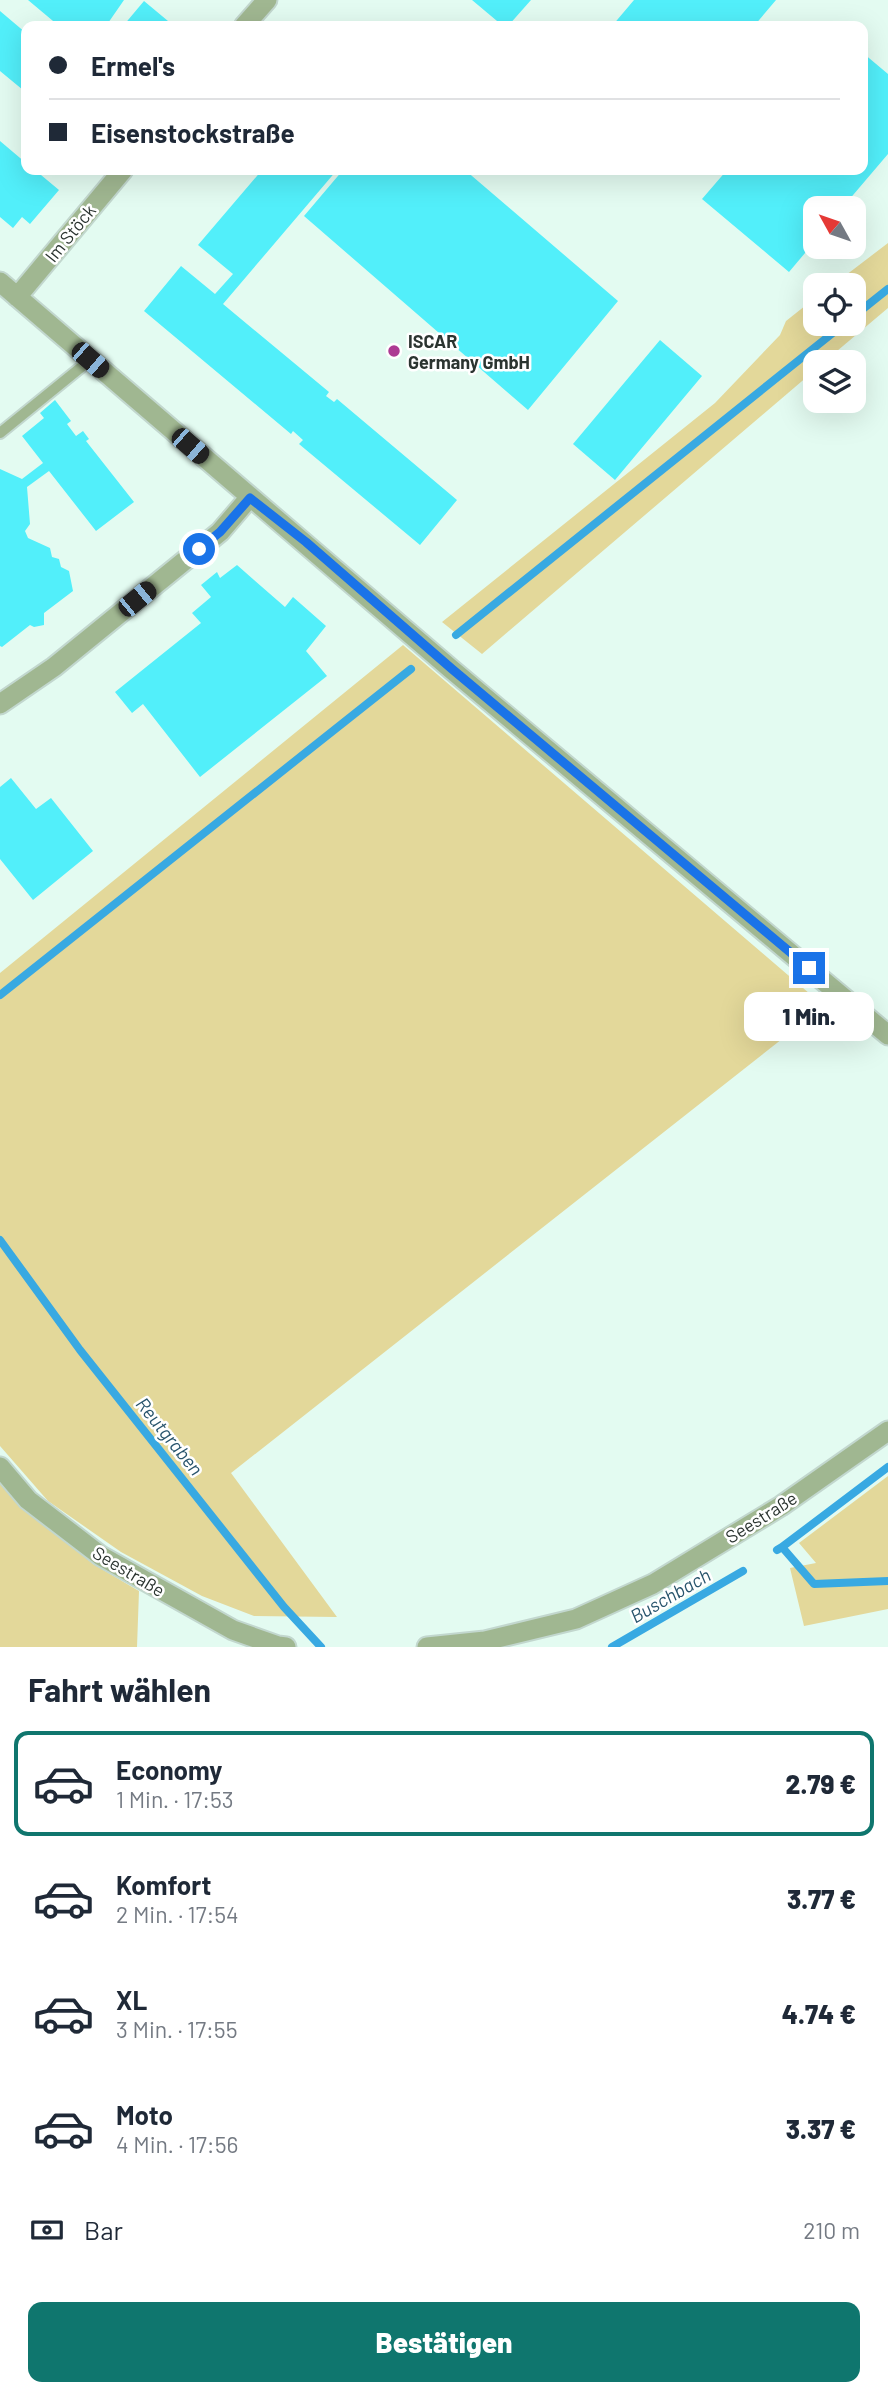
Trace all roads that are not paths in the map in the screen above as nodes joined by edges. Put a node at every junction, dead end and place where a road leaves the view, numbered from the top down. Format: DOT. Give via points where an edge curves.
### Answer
graph roads {
  1 [pos="267,0"];
  2 [pos="248,21"];
  3 [pos="118,175"];
  4 [pos="0,282"];
  5 [pos="17,297"];
  6 [pos="90,360"];
  7 [pos="0,433"];
  8 [pos="250,498"];
  9 [pos="0,704"];
  10 [pos="888,1035"];
  11 [pos="888,1431"];
  12 [pos="0,1467"];
  13 [pos="277,1647"];
  14 [pos="286,1647"];
  15 [pos="427,1647"];
  1 -- 2 [label="street"];
  3 -- 5 [label="street, Im Stöck"];
  4 -- 5 [label="street"];
  5 -- 6 [label="street"];
  6 -- 7 [label="lane"];
  6 -- 8 [label="street"];
  8 -- 9 [label="street" via="220,532 54,667"];
  8 -- 10 [label="street"];
  11 -- 15 [label="street, Seestraße" via="781,1506 653,1584 576,1619 485,1641"];
  12 -- 13 [label="street, Seestraße" via="28,1500 101,1556 233,1630"];
  13 -- 14 [label="street, Seestraße"];
}
